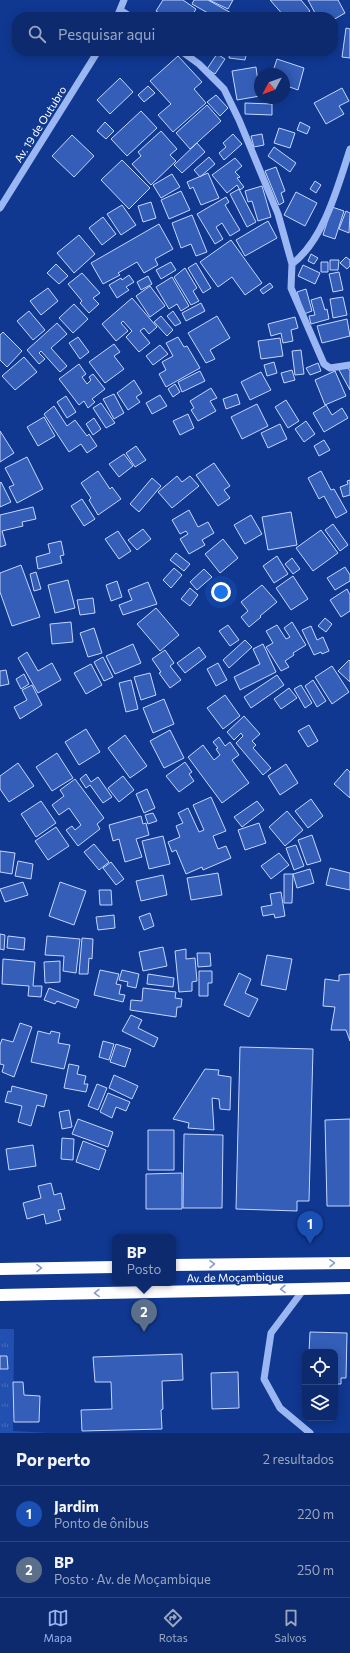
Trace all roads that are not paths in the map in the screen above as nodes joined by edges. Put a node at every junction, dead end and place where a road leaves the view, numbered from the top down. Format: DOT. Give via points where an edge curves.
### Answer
graph roads {
  1 [pos="124,0"];
  2 [pos="120,10"];
  3 [pos="123,12"];
  4 [pos="95,56"];
  5 [pos="188,56"];
  6 [pos="350,149"];
  7 [pos="0,208"];
  8 [pos="292,264"];
  9 [pos="350,365"];
  10 [pos="350,1263"];
  11 [pos="176,1265"];
  12 [pos="112,1267"];
  13 [pos="0,1269"];
  14 [pos="350,1288"];
  15 [pos="304,1289"];
  16 [pos="0,1294"];
  17 [pos="310,1433"];
  1 -- 2 [label="street"];
  2 -- 3 [label="street"];
  4 -- 7 [label="street, Av. 19 de Outubro"];
  5 -- 8 [label="street" via="224,88 278,214"];
  6 -- 8 [label="street" via="325,217 310,247"];
  8 -- 9 [label="street" via="291,288 324,364 330,368"];
  11 -- 10 [label="highway, Av. de Moçambique, one-way"];
  13 -- 12 [label="highway, one-way"];
  14 -- 15 [label="highway, Av. de Moçambique"];
  15 -- 16 [label="highway, Av. de Moçambique, one-way"];
  15 -- 17 [label="street" via="271,1333 264,1379 280,1408"];
}
